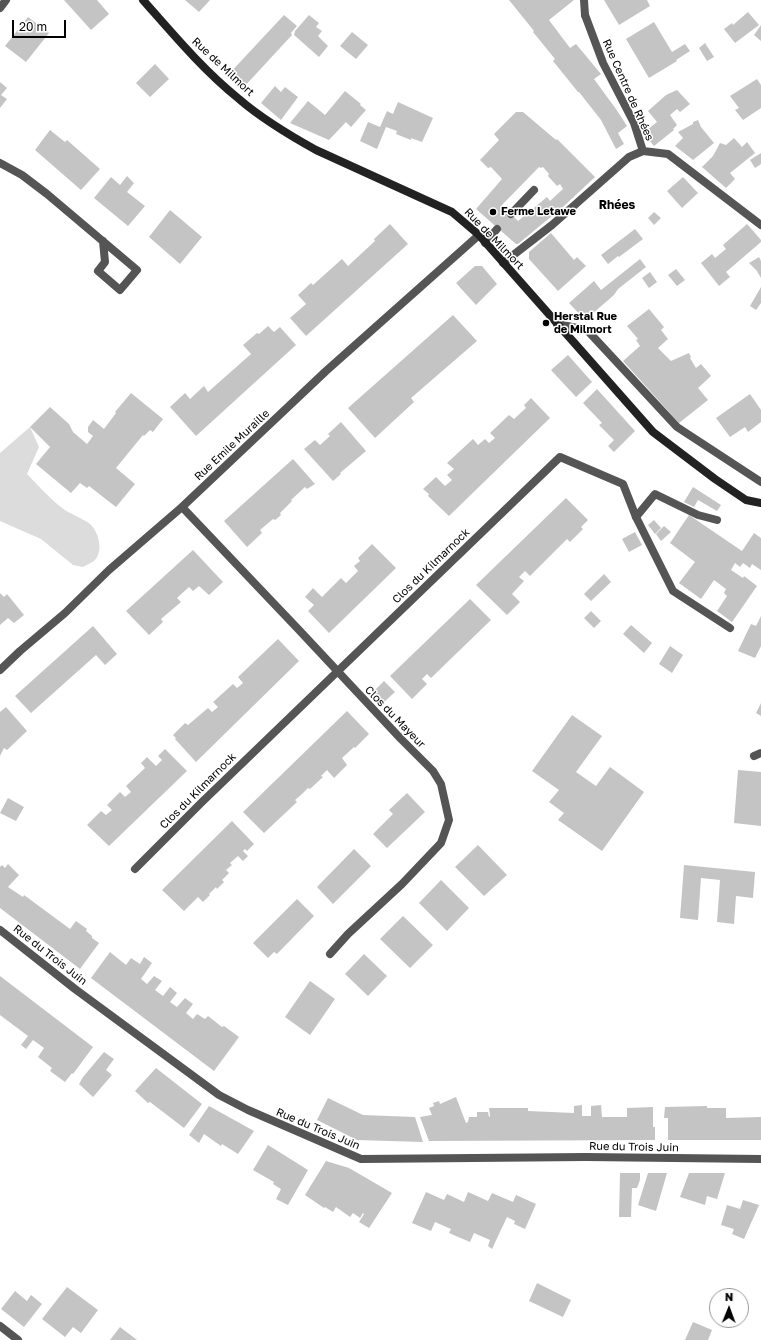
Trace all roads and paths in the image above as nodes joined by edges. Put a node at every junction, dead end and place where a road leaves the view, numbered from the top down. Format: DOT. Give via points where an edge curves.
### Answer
graph roads {
  1 [pos="6,0"];
  2 [pos="142,0"];
  3 [pos="584,0"];
  4 [pos="0,8"];
  5 [pos="643,151"];
  6 [pos="0,163"];
  7 [pos="534,190"];
  8 [pos="511,214"];
  9 [pos="761,225"];
  10 [pos="498,229"];
  11 [pos="479,236"];
  12 [pos="103,241"];
  13 [pos="485,243"];
  14 [pos="503,263"];
  15 [pos="557,324"];
  16 [pos="761,482"];
  17 [pos="761,503"];
  18 [pos="182,507"];
  19 [pos="636,517"];
  20 [pos="717,520"];
  21 [pos="730,628"];
  22 [pos="0,670"];
  23 [pos="338,672"];
  24 [pos="135,869"];
  25 [pos="0,930"];
  26 [pos="330,954"];
  27 [pos="761,1159"];
  28 [pos="0,1326"];
  29 [pos="18,1340"];
  1 -- 4 [label="street"];
  2 -- 11 [label="street, Rue de Milmort" via="189,52 262,117 316,150 452,212"];
  3 -- 5 [label="street, Rue Centre de Rhées" via="585,15 603,63 634,123"];
  5 -- 9 [label="street, Rue Centre de Rhées" via="668,154"];
  5 -- 14 [label="street, Rue Centre de Rhées" via="629,157 552,225"];
  6 -- 12 [label="street" via="31,181"];
  7 -- 8 [label="street"];
  10 -- 13 [label="street"];
  11 -- 13 [label="street, Rue de Milmort"];
  11 -- 18 [label="street, Rue Emile Muraille" via="326,371"];
  12 -- 12 [label="street" via="105,262 98,270 120,290 137,270"];
  13 -- 14 [label="street, Rue de Milmort"];
  14 -- 15 [label="street, Rue de Milmort"];
  15 -- 16 [label="street" via="587,330 677,427"];
  15 -- 17 [label="street, Rue de Milmort" via="653,432 746,500"];
  18 -- 22 [label="street, Rue Emile Muraille"];
  18 -- 23 [label="street, Clos du Mayeur"];
  19 -- 20 [label="street" via="655,494 698,515"];
  19 -- 21 [label="street, Clos du Kilmarnock" via="673,591"];
  19 -- 23 [label="street, Clos du Kilmarnock" via="623,484 560,457"];
  23 -- 24 [label="street, Clos du Kilmarnock"];
  23 -- 26 [label="street, Clos du Mayeur" via="432,771 442,788 449,820 441,843"];
  25 -- 27 [label="street, Rue du Trois Juin" via="219,1095 361,1159"];
  28 -- 29 [label="street"];
}
